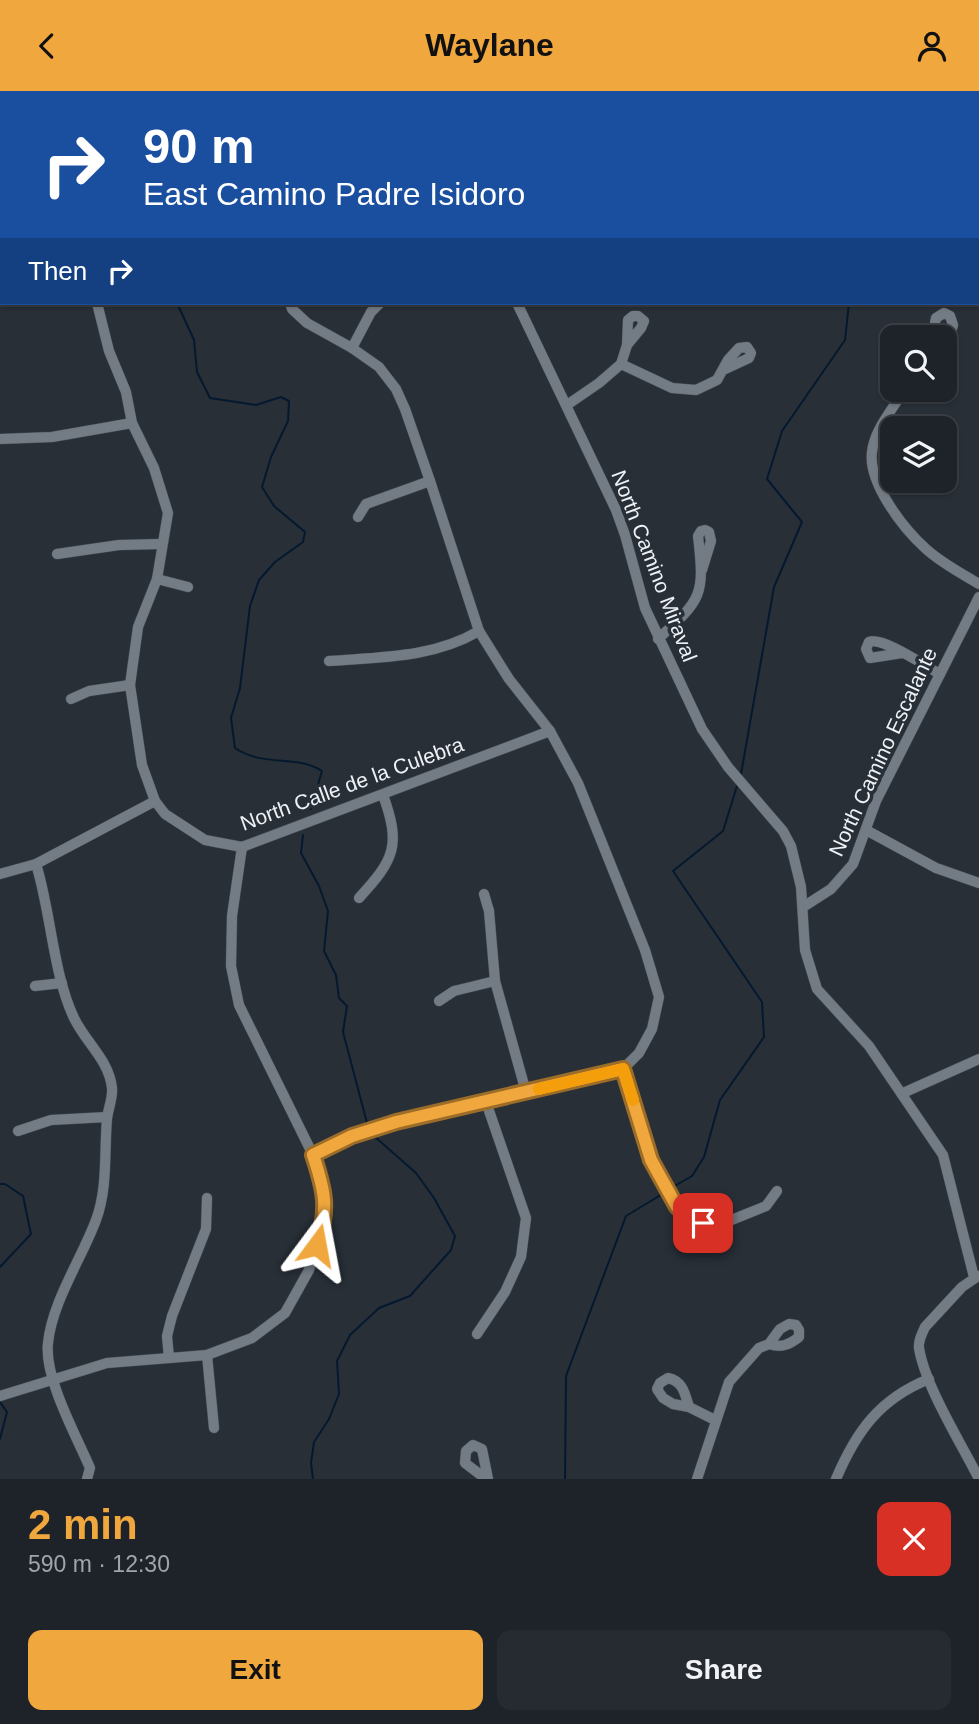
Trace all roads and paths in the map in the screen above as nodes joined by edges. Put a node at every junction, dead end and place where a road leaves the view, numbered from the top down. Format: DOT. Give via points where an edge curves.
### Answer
graph roads {
  1 [pos="98,305"];
  2 [pos="291,305"];
  3 [pos="378,305"];
  4 [pos="518,305"];
  5 [pos="935,325"];
  6 [pos="953,325"];
  7 [pos="627,345"];
  8 [pos="352,348"];
  9 [pos="621,364"];
  10 [pos="723,370"];
  11 [pos="897,402"];
  12 [pos="567,405"];
  13 [pos="132,423"];
  14 [pos="0,439"];
  15 [pos="430,481"];
  16 [pos="358,517"];
  17 [pos="161,544"];
  18 [pos="57,554"];
  19 [pos="702,570"];
  20 [pos="157,579"];
  21 [pos="979,584"];
  22 [pos="188,587"];
  23 [pos="979,597"];
  24 [pos="479,631"];
  25 [pos="658,639"];
  26 [pos="902,653"];
  27 [pos="329,661"];
  28 [pos="940,674"];
  29 [pos="130,685"];
  30 [pos="71,699"];
  31 [pos="550,731"];
  32 [pos="383,795"];
  33 [pos="155,801"];
  34 [pos="866,830"];
  35 [pos="242,847"];
  36 [pos="36,864"];
  37 [pos="0,874"];
  38 [pos="979,883"];
  39 [pos="484,894"];
  40 [pos="359,898"];
  41 [pos="803,907"];
  42 [pos="495,981"];
  43 [pos="62,983"];
  44 [pos="35,986"];
  45 [pos="439,1001"];
  46 [pos="979,1059"];
  47 [pos="623,1069"];
  48 [pos="526,1092"];
  49 [pos="903,1093"];
  50 [pos="486,1102"];
  51 [pos="107,1117"];
  52 [pos="18,1131"];
  53 [pos="313,1155"];
  54 [pos="777,1191"];
  55 [pos="207,1198"];
  56 [pos="977,1277"];
  57 [pos="477,1334"];
  58 [pos="769,1344"];
  59 [pos="207,1355"];
  60 [pos="169,1358"];
  61 [pos="52,1379"];
  62 [pos="929,1379"];
  63 [pos="0,1396"];
  64 [pos="690,1407"];
  65 [pos="715,1420"];
  66 [pos="214,1428"];
  67 [pos="87,1479"];
  68 [pos="697,1479"];
  69 [pos="836,1479"];
  70 [pos="979,1479"];
  1 -- 13 [label="street, North Calle de la Culebra"];
  2 -- 8 [label="street" via="307,323"];
  3 -- 8 [label="street"];
  4 -- 12 [label="street, North Camino Miraval"];
  5 -- 6 [label="street" via="944,313"];
  7 -- 9 [label="street"];
  8 -- 15 [label="street" via="379,367 396,389"];
  9 -- 10 [label="street" via="672,388 696,390 717,380"];
  9 -- 12 [label="street"];
  11 -- 21 [label="street" via="873,446 871,460 877,482 924,547"];
  12 -- 25 [label="street, North Camino Miraval" via="621,523"];
  13 -- 14 [label="street" via="51,437"];
  13 -- 17 [label="street, North Calle de la Culebra" via="154,468 168,513"];
  15 -- 16 [label="street" via="366,504"];
  15 -- 24 [label="street"];
  17 -- 18 [label="street"];
  17 -- 20 [label="street, North Calle de la Culebra"];
  19 -- 25 [label="street" via="695,603"];
  20 -- 22 [label="street"];
  20 -- 29 [label="street, North Calle de la Culebra" via="138,627"];
  23 -- 28 [label="street, North Camino Escalante"];
  24 -- 27 [label="street" via="465,640 414,655"];
  24 -- 31 [label="street"];
  25 -- 41 [label="street, North Camino Miraval" via="709,742 788,838"];
  26 -- 28 [label="street"];
  28 -- 34 [label="street, North Camino Escalante"];
  29 -- 30 [label="street" via="89,691"];
  29 -- 33 [label="street, North Calle de la Culebra" via="142,765"];
  31 -- 32 [label="street, North Calle de la Culebra"];
  31 -- 47 [label="street" via="578,783 645,950 659,997 652,1029 639,1053"];
  32 -- 35 [label="street, North Calle de la Culebra"];
  32 -- 40 [label="street" via="392,820 394,846 378,878"];
  33 -- 35 [label="street, North Calle de la Culebra" via="165,814 205,840"];
  33 -- 36 [label="street"];
  34 -- 38 [label="street" via="936,868"];
  34 -- 41 [label="street, North Camino Escalante" via="848,871 825,894"];
  35 -- 53 [label="street" via="231,948 239,1005"];
  36 -- 37 [label="street"];
  36 -- 43 [label="street"];
  39 -- 42 [label="street"];
  41 -- 49 [label="street, North Camino Miraval" via="805,950 817,989"];
  42 -- 45 [label="street" via="454,991"];
  42 -- 48 [label="street"];
  43 -- 44 [label="street"];
  43 -- 51 [label="street" via="75,1019 104,1063 113,1089"];
  46 -- 49 [label="street"];
  47 -- 48 [label="street"];
  47 -- 54 [label="street" via="651,1160 677,1207 703,1223 729,1221 766,1206"];
  48 -- 50 [label="street"];
  49 -- 56 [label="street, North Camino Miraval" via="943,1154"];
  50 -- 53 [label="street" via="396,1122"];
  50 -- 57 [label="street" via="526,1218 521,1258"];
  51 -- 52 [label="street" via="51,1120"];
  51 -- 61 [label="street" via="104,1183 97,1217 55,1313 47,1344"];
  53 -- 59 [label="street" via="323,1187 325,1221 309,1270 285,1313 252,1338"];
  55 -- 60 [label="street" via="206,1229 167,1336"];
  56 -- 62 [label="street" via="962,1287 921,1335 919,1347"];
  58 -- 65 [label="street" via="759,1348 729,1382"];
  59 -- 60 [label="street"];
  59 -- 66 [label="street"];
  60 -- 61 [label="street" via="107,1363"];
  61 -- 63 [label="street"];
  61 -- 67 [label="street" via="90,1468"];
  62 -- 69 [label="street" via="881,1407 864,1425"];
  62 -- 70 [label="street"];
  64 -- 65 [label="street"];
  65 -- 68 [label="street"];
}
